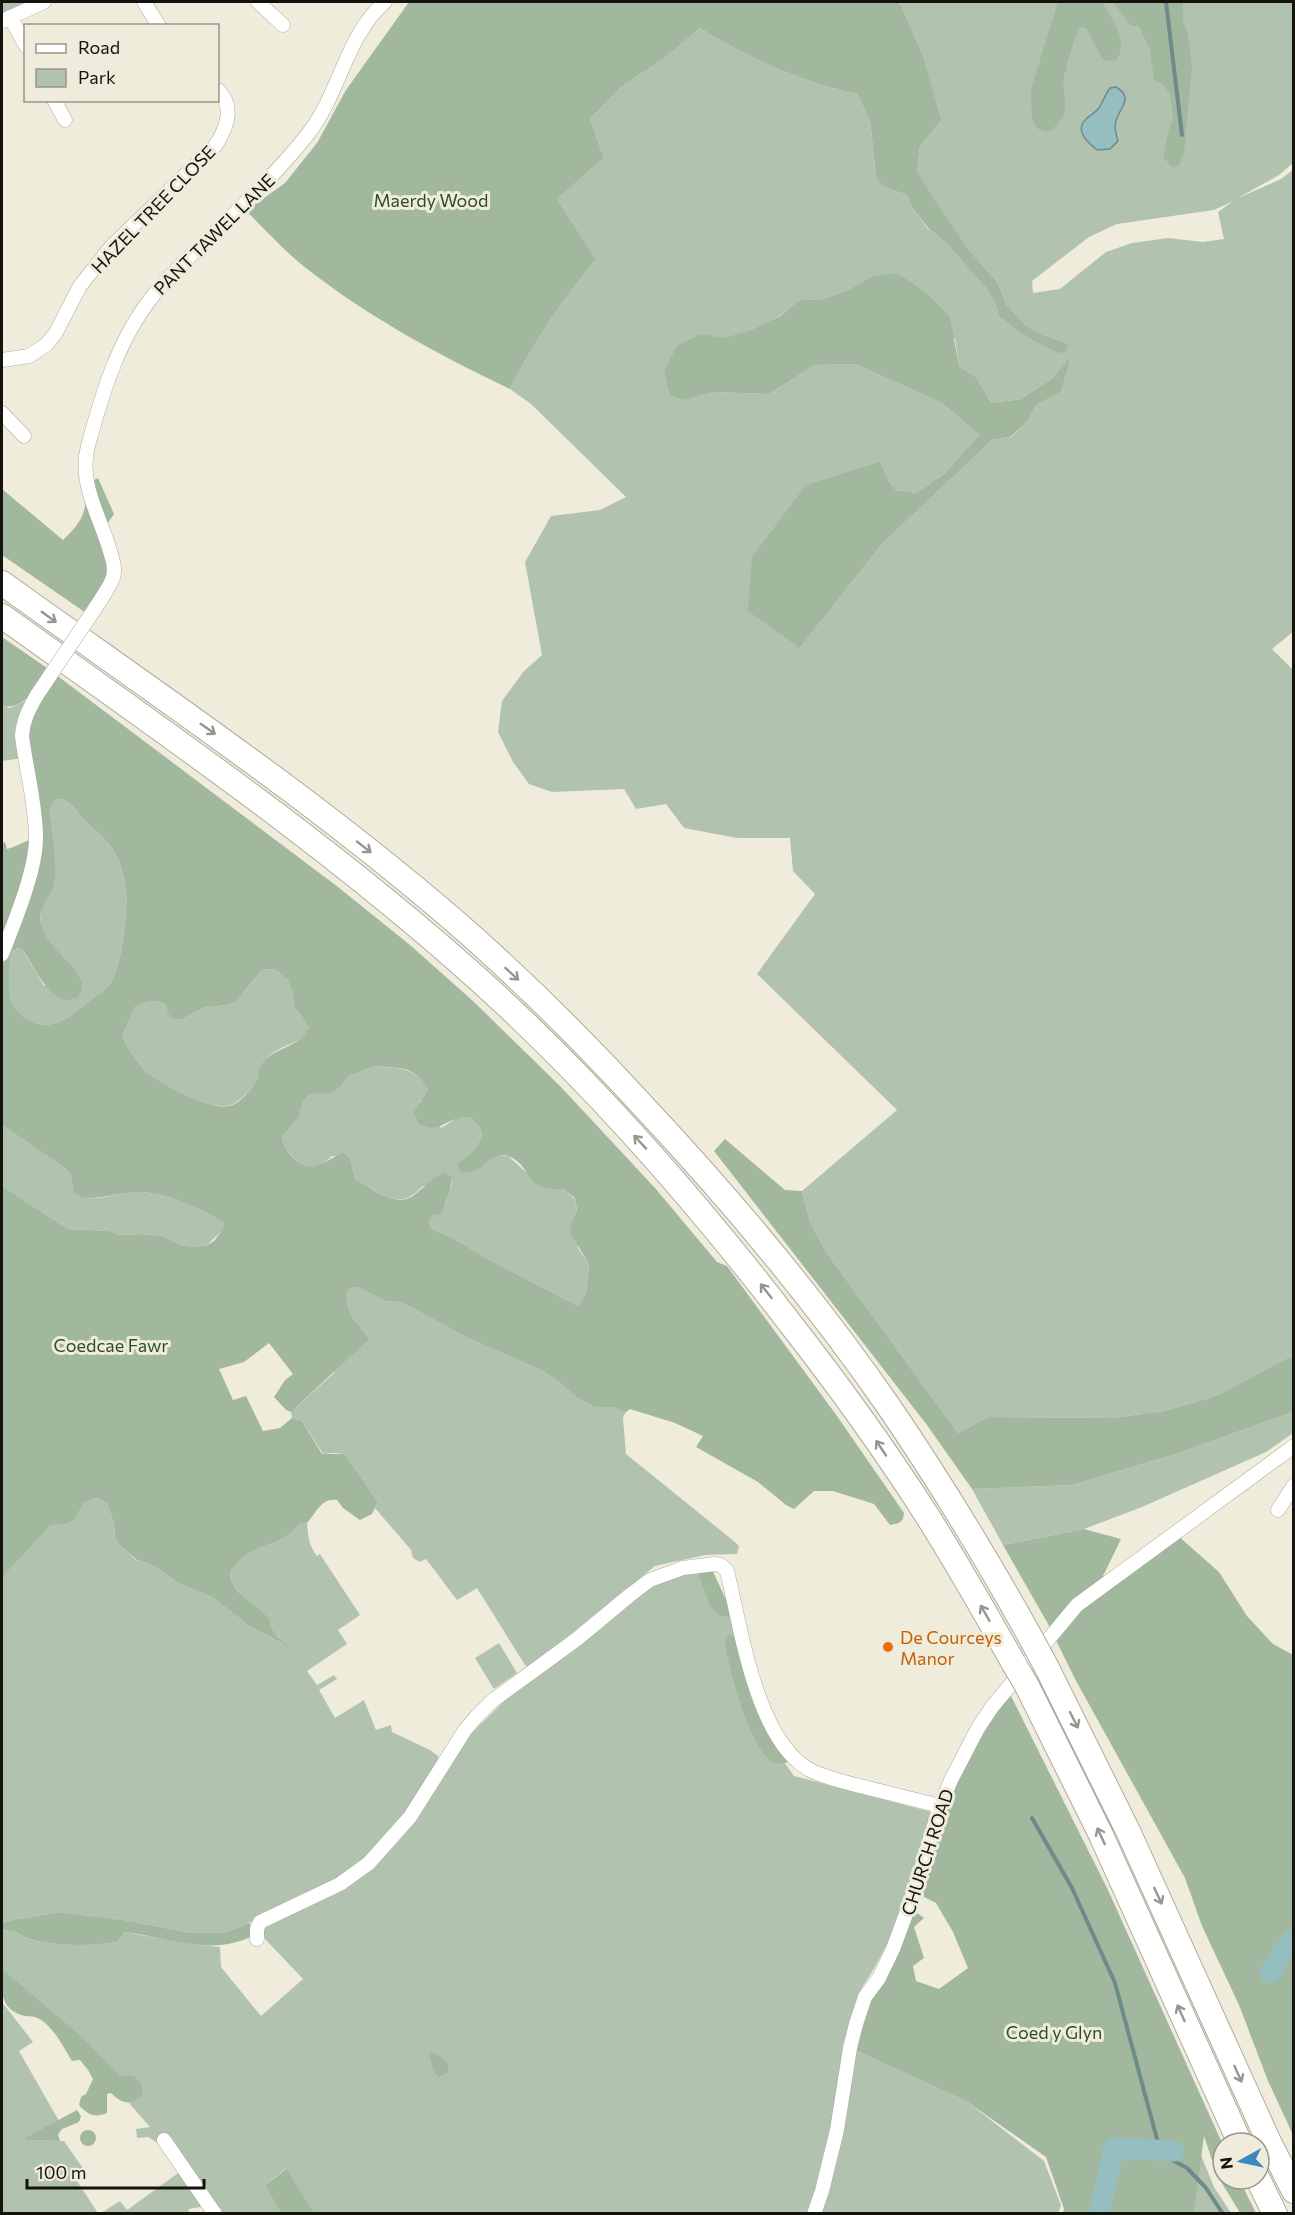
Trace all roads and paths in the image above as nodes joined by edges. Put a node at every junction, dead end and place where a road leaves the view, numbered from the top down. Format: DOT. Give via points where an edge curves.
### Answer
graph roads {
  1 [pos="44,2"];
  2 [pos="144,2"];
  3 [pos="258,2"];
  4 [pos="386,2"];
  5 [pos="6,19"];
  6 [pos="158,24"];
  7 [pos="283,25"];
  8 [pos="24,43"];
  9 [pos="219,91"];
  10 [pos="55,102"];
  11 [pos="65,120"];
  12 [pos="2,360"];
  13 [pos="2,413"];
  14 [pos="24,436"];
  15 [pos="2,583"];
  16 [pos="2,616"];
  17 [pos="2,954"];
  18 [pos="1293,1446"];
  19 [pos="1293,1485"];
  20 [pos="1290,1500"];
  21 [pos="1278,1510"];
  22 [pos="940,1806"];
  23 [pos="256,1940"];
  24 [pos="1235,2131"];
  25 [pos="164,2140"];
  26 [pos="1264,2191"];
  27 [pos="1293,2191"];
  28 [pos="215,2214"];
  29 [pos="814,2214"];
  30 [pos="1275,2214"];
  1 -- 5 [label="street"];
  2 -- 6 [label="street"];
  3 -- 7 [label="street"];
  4 -- 17 [label="street, PANT TAWEL LANE, bridge" via="373,12 364,27 309,133 283,164 173,271 150,299 117,353 86,457 91,500 115,572 23,723 35,823 34,850"];
  5 -- 8 [label="street"];
  9 -- 12 [label="street, HAZEL TREE CLOSE" via="228,107 226,127 215,146 111,247 80,286 46,345 29,356"];
  10 -- 11 [label="street"];
  13 -- 14 [label="street"];
  15 -- 27 [label="highway, one-way, bridge" via="216,734 476,940 600,1060 744,1217 886,1403 1032,1640 1128,1830"];
  24 -- 16 [label="highway, one-way, bridge" via="1101,1836 1027,1686 926,1515 826,1368 747,1267 591,1089 480,981 392,905 257,799"];
  18 -- 22 [label="street, CHURCH ROAD" via="1077,1605 992,1707"];
  19 -- 20 [label="street"];
  20 -- 21 [label="street"];
  22 -- 23 [label="street" via="830,1778 795,1759 774,1733 763,1706 727,1571 715,1564 683,1568 650,1580 492,1701 465,1730 410,1816 381,1851 340,1884 260,1923"];
  22 -- 29 [label="street, CHURCH ROAD" via="903,1923 855,2024 837,2130"];
  25 -- 28 [label="street"];
  26 -- 30 [label="highway"];
}
